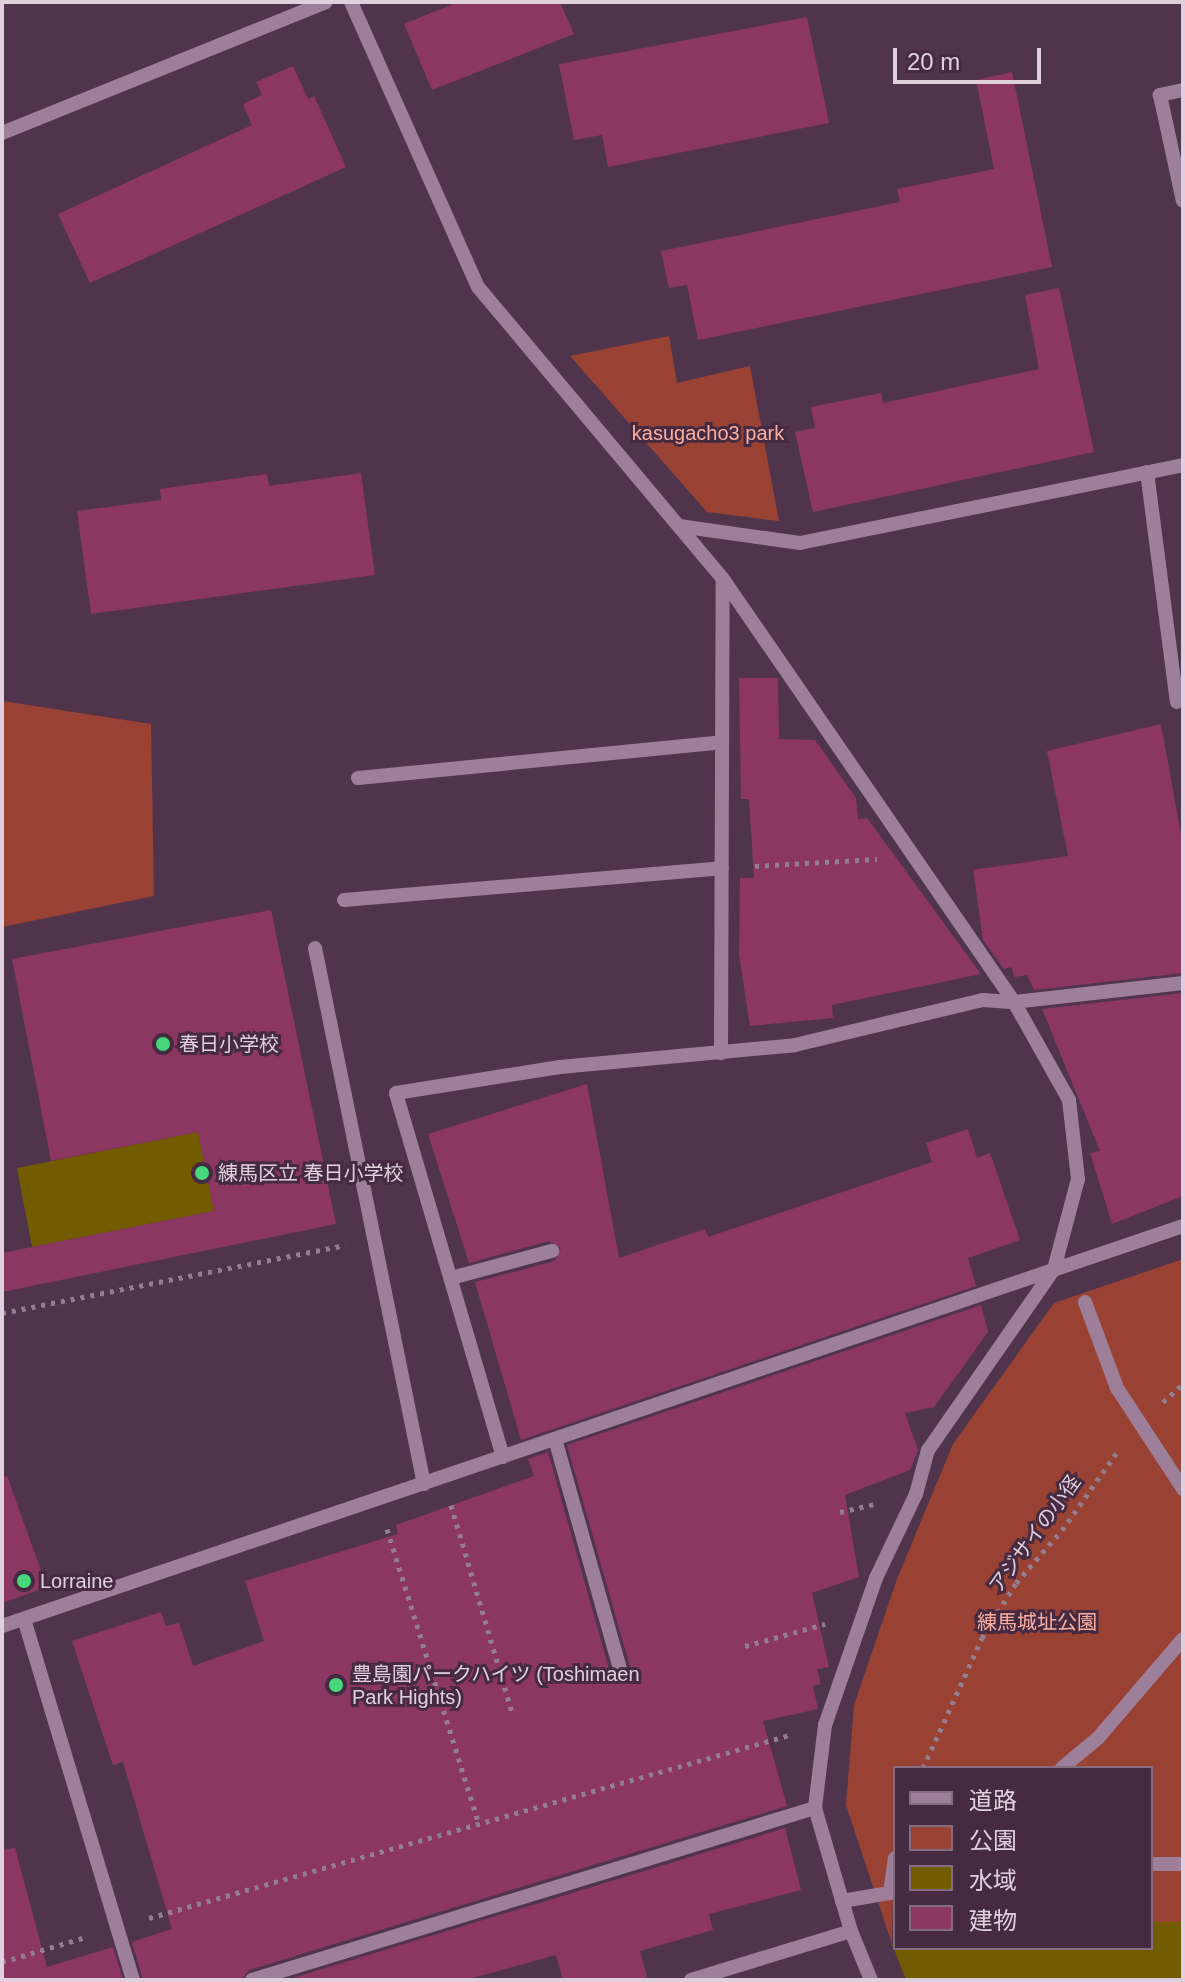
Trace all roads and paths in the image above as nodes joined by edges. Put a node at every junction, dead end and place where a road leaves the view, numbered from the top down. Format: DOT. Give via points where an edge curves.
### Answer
graph roads {
  1 [pos="326,2"];
  2 [pos="351,2"];
  3 [pos="1183,90"];
  4 [pos="2,133"];
  5 [pos="1183,201"];
  6 [pos="1183,465"];
  7 [pos="1147,472"];
  8 [pos="679,526"];
  9 [pos="723,579"];
  10 [pos="1177,702"];
  11 [pos="722,742"];
  12 [pos="358,778"];
  13 [pos="914,856"];
  14 [pos="722,868"];
  15 [pos="344,900"];
  16 [pos="315,948"];
  17 [pos="1183,983"];
  18 [pos="1014,1002"];
  19 [pos="721,1053"];
  20 [pos="1183,1226"];
  21 [pos="374,1239"];
  22 [pos="552,1251"];
  23 [pos="1054,1269"];
  24 [pos="451,1278"];
  25 [pos="1085,1302"];
  26 [pos="2,1313"];
  27 [pos="1183,1384"];
  28 [pos="1140,1425"];
  29 [pos="555,1439"];
  30 [pos="503,1457"];
  31 [pos="442,1478"];
  32 [pos="424,1484"];
  33 [pos="1183,1489"];
  34 [pos="383,1517"];
  35 [pos="864,1614"];
  36 [pos="24,1619"];
  37 [pos="2,1626"];
  38 [pos="1183,1639"];
  39 [pos="745,1646"];
  40 [pos="621,1673"];
  41 [pos="512,1712"];
  42 [pos="825,1725"];
  43 [pos="924,1766"];
  44 [pos="1064,1766"];
  45 [pos="815,1808"];
  46 [pos="478,1822"];
  47 [pos="1153,1864"];
  48 [pos="1183,1864"];
  49 [pos="893,1892"];
  50 [pos="842,1901"];
  51 [pos="117,1928"];
  52 [pos="851,1931"];
  53 [pos="2,1962"];
  54 [pos="133,1980"];
  55 [pos="252,1980"];
  56 [pos="691,1980"];
  57 [pos="871,1980"];
  1 -- 4 [label="street"];
  2 -- 8 [label="street" via="478,287"];
  3 -- 5 [label="street" via="1160,95"];
  6 -- 7 [label="street"];
  7 -- 8 [label="street" via="800,543"];
  7 -- 10 [label="street"];
  8 -- 9 [label="street"];
  9 -- 11 [label="street"];
  9 -- 13 [label="street"];
  11 -- 12 [label="street"];
  11 -- 14 [label="street"];
  13 -- 14 [label="path"];
  13 -- 18 [label="street"];
  14 -- 15 [label="street"];
  14 -- 19 [label="street"];
  16 -- 21 [label="street"];
  17 -- 18 [label="street"];
  18 -- 19 [label="street" via="983,1000 795,1045"];
  18 -- 23 [label="street" via="1069,1100 1078,1179"];
  19 -- 24 [label="street" via="560,1067 396,1093"];
  20 -- 23 [label="street"];
  21 -- 26 [label="path"];
  21 -- 32 [label="street"];
  22 -- 24 [label="street"];
  23 -- 29 [label="street"];
  23 -- 35 [label="street" via="928,1450 916,1494"];
  24 -- 30 [label="street"];
  25 -- 28 [label="street" via="1117,1388"];
  27 -- 28 [label="path, アジサイの小径"];
  28 -- 33 [label="street"];
  28 -- 43 [label="path, アジサイの小径" via="1016,1583 982,1638"];
  29 -- 30 [label="street"];
  29 -- 40 [label="street"];
  30 -- 31 [label="street"];
  31 -- 32 [label="street"];
  31 -- 41 [label="path"];
  32 -- 36 [label="street"];
  34 -- 46 [label="path"];
  35 -- 39 [label="path"];
  35 -- 42 [label="street"];
  36 -- 37 [label="street"];
  36 -- 51 [label="street"];
  38 -- 44 [label="street" via="1098,1738"];
  42 -- 45 [label="street"];
  42 -- 46 [label="path"];
  45 -- 50 [label="street"];
  45 -- 55 [label="street"];
  46 -- 51 [label="path"];
  47 -- 48 [label="street"];
  49 -- 50 [label="street"];
  50 -- 52 [label="street"];
  51 -- 53 [label="path"];
  51 -- 54 [label="street"];
  52 -- 56 [label="street"];
  52 -- 57 [label="street"];
}
